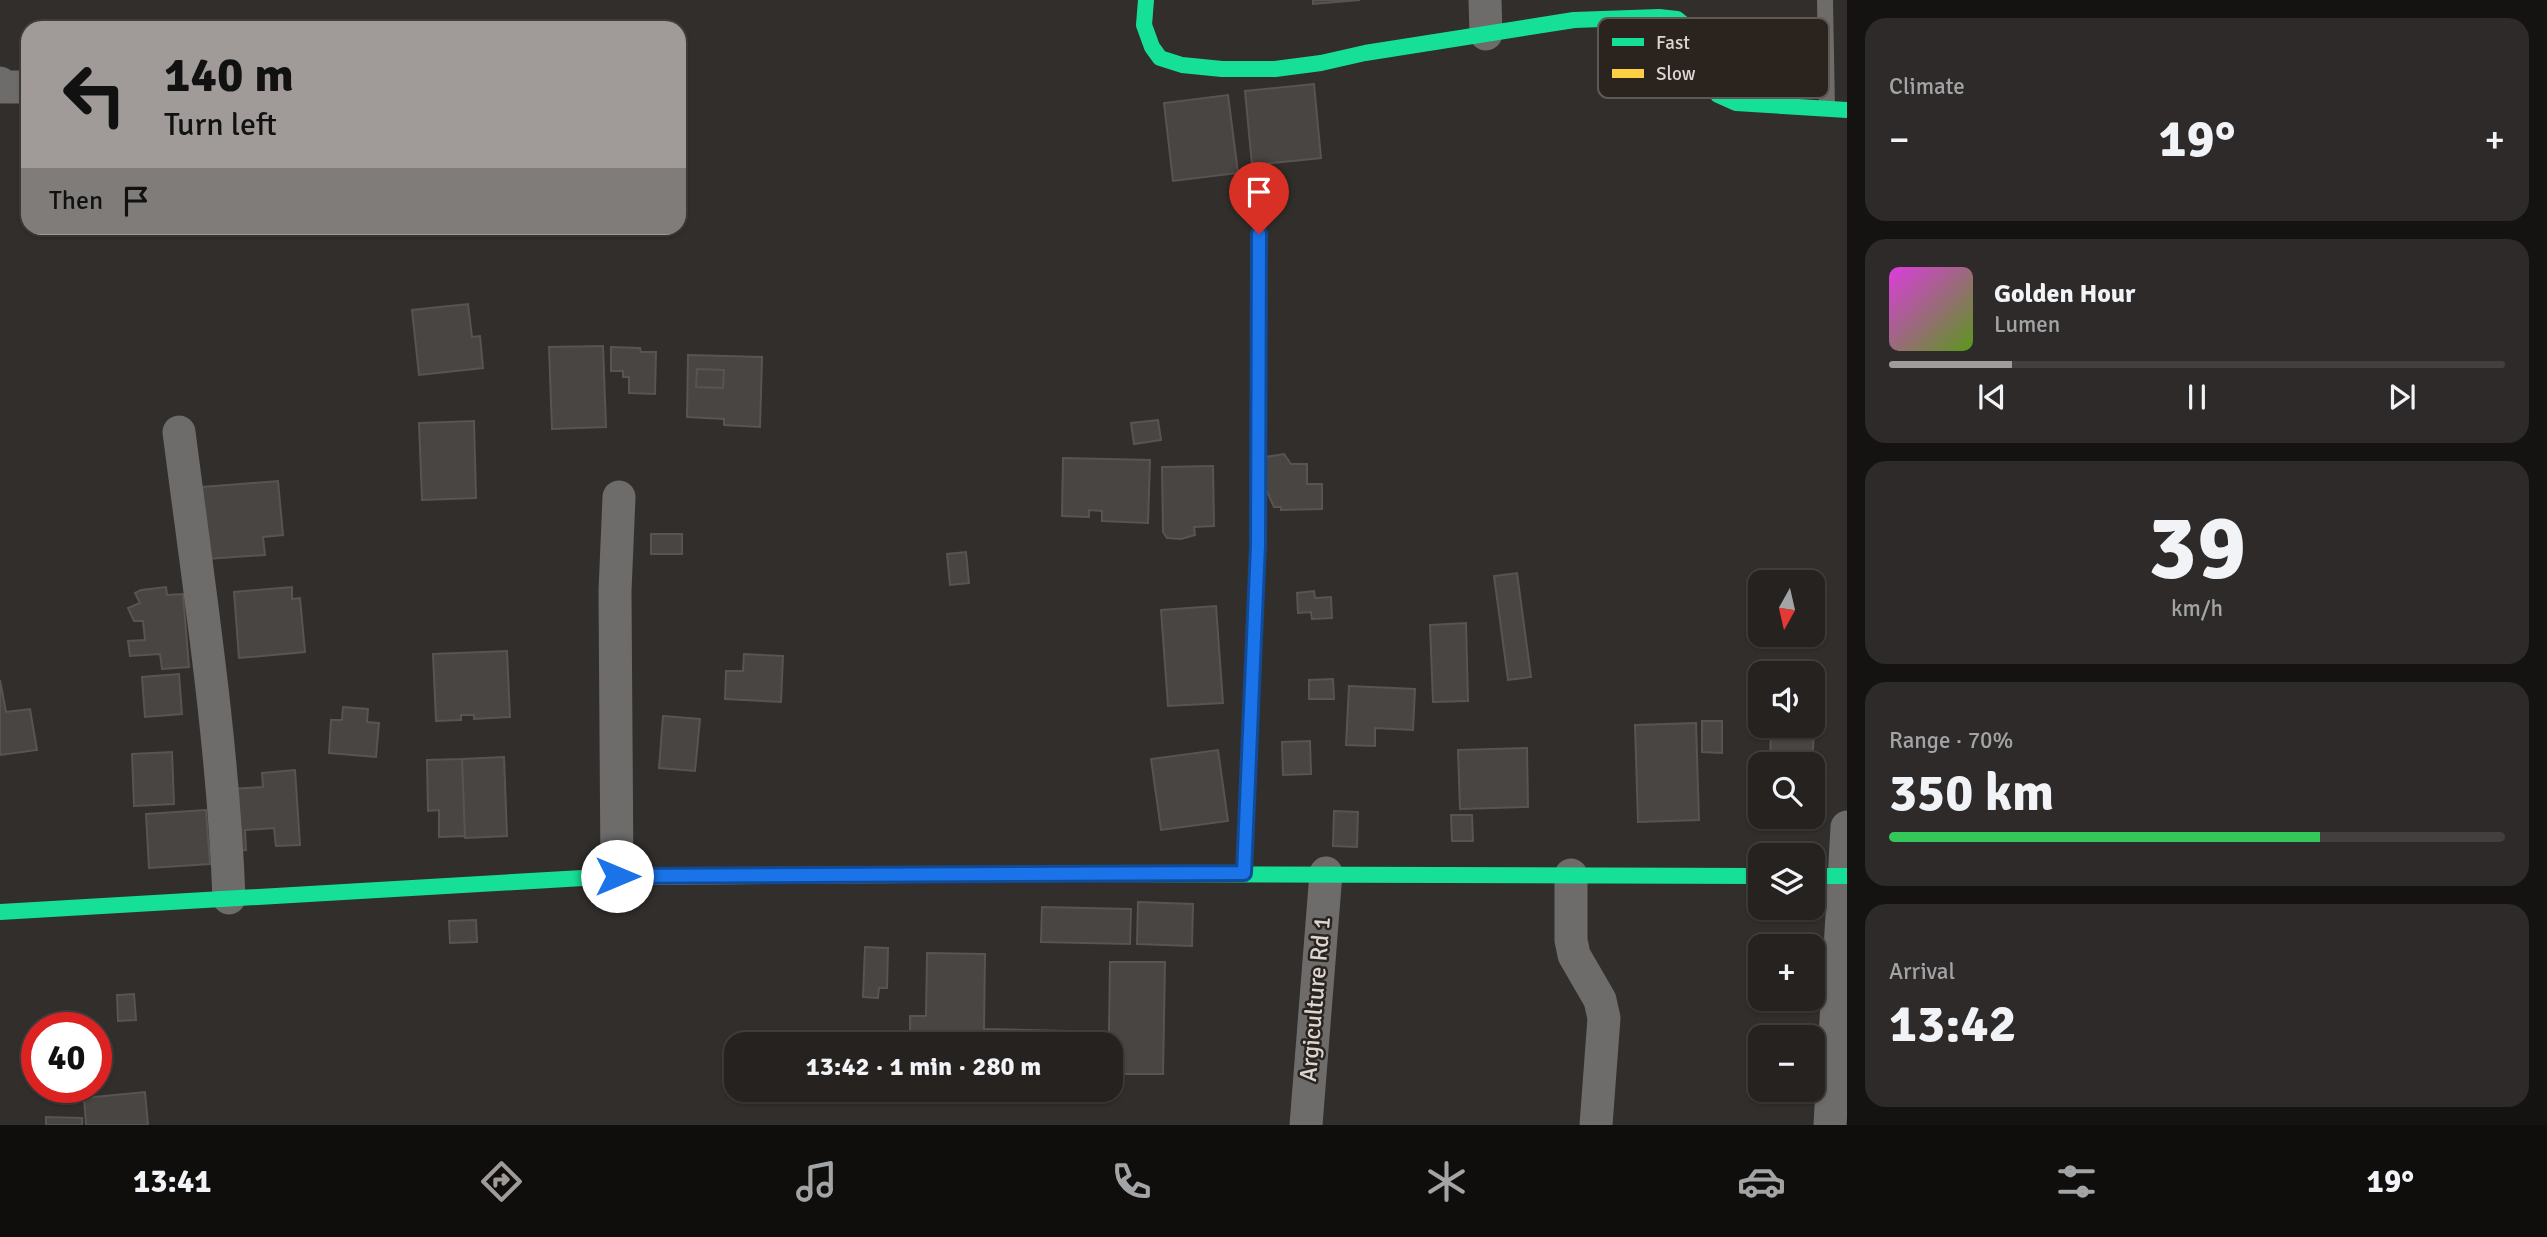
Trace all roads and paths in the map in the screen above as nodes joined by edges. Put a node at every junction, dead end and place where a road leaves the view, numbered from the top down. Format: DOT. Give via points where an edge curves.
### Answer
graph roads {
  1 [pos="1146,0"];
  2 [pos="1485,0"];
  3 [pos="1825,0"];
  4 [pos="1631,18"];
  5 [pos="1668,18"];
  6 [pos="1825,18"];
  7 [pos="1598,19"];
  8 [pos="1486,34"];
  9 [pos="0,83"];
  10 [pos="21,87"];
  11 [pos="1725,98"];
  12 [pos="1826,98"];
  13 [pos="1826,108"];
  14 [pos="1847,110"];
  15 [pos="1259,234"];
  16 [pos="179,432"];
  17 [pos="619,497"];
  18 [pos="1847,827"];
  19 [pos="1244,873"];
  20 [pos="1326,873"];
  21 [pos="1572,875"];
  22 [pos="617,876"];
  23 [pos="1748,876"];
  24 [pos="1835,876"];
  25 [pos="229,898"];
  26 [pos="0,912"];
  27 [pos="1306,1125"];
  28 [pos="1597,1125"];
  29 [pos="1830,1125"];
  1 -- 8 [label="street" via="1144,25 1160,58 1209,68 1275,69"];
  2 -- 8 [label="street"];
  3 -- 6 [label="lane"];
  4 -- 5 [label="street"];
  7 -- 8 [label="street"];
  9 -- 10 [label="street"];
  11 -- 13 [label="street" via="1736,103"];
  12 -- 13 [label="lane"];
  13 -- 14 [label="street"];
  15 -- 19 [label="street" via="1258,545"];
  16 -- 25 [label="street" via="222,774"];
  17 -- 22 [label="street"];
  18 -- 24 [label="street"];
  19 -- 20 [label="street"];
  19 -- 22 [label="street"];
  20 -- 21 [label="street"];
  20 -- 27 [label="street, Argiculture Rd 1"];
  21 -- 23 [label="street"];
  21 -- 28 [label="street" via="1572,947 1600,1000 1604,1018"];
  22 -- 25 [label="street"];
  24 -- 29 [label="street"];
  25 -- 26 [label="street"];
}
